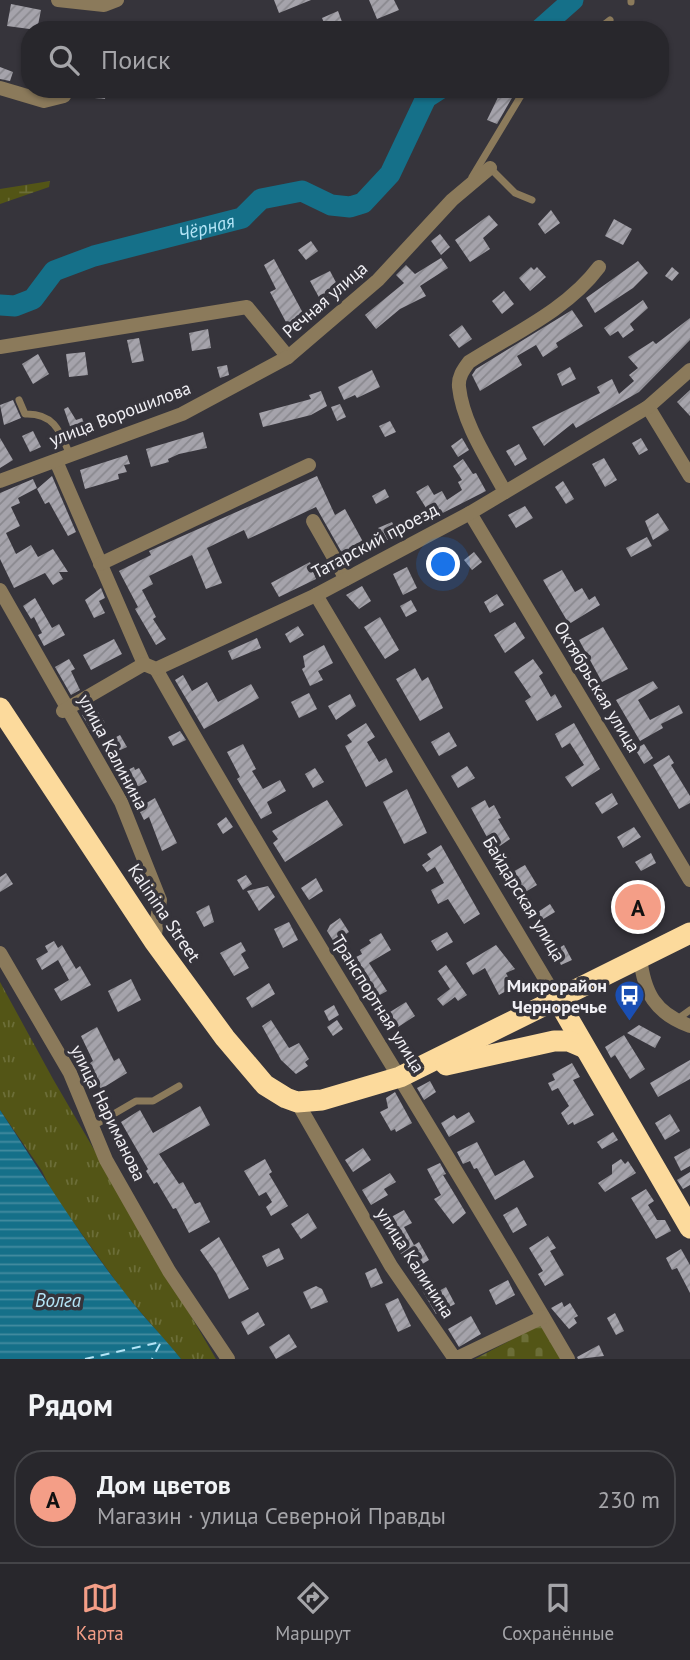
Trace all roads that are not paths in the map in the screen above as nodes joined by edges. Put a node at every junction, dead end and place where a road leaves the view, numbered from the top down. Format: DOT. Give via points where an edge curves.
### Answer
graph roads {
  1 [pos="58,0"];
  2 [pos="117,0"];
  3 [pos="0,88"];
  4 [pos="21,94"];
  5 [pos="34,98"];
  6 [pos="56,98"];
  7 [pos="520,98"];
  8 [pos="491,168"];
  9 [pos="467,187"];
  10 [pos="532,200"];
  11 [pos="598,267"];
  12 [pos="0,347"];
  13 [pos="288,357"];
  14 [pos="690,370"];
  15 [pos="19,400"];
  16 [pos="648,407"];
  17 [pos="70,456"];
  18 [pos="55,461"];
  19 [pos="309,466"];
  20 [pos="690,477"];
  21 [pos="0,481"];
  22 [pos="505,492"];
  23 [pos="470,513"];
  24 [pos="313,521"];
  25 [pos="100,564"];
  26 [pos="346,579"];
  27 [pos="0,590"];
  28 [pos="316,595"];
  29 [pos="150,666"];
  30 [pos="0,708"];
  31 [pos="65,709"];
  32 [pos="690,880"];
  33 [pos="690,933"];
  34 [pos="154,941"];
  35 [pos="0,953"];
  36 [pos="640,957"];
  37 [pos="557,999"];
  38 [pos="690,1010"];
  39 [pos="683,1023"];
  40 [pos="583,1047"];
  41 [pos="400,1077"];
  42 [pos="179,1086"];
  43 [pos="297,1102"];
  44 [pos="93,1126"];
  45 [pos="690,1228"];
  46 [pos="543,1317"];
  47 [pos="228,1359"];
  48 [pos="568,1359"];
  1 -- 2 [label="street" via="104,5"];
  3 -- 4 [label="street"];
  5 -- 6 [label="street"];
  7 -- 9 [label="lane"];
  8 -- 9 [label="street, Речная улица"];
  8 -- 10 [label="lane" via="515,193"];
  9 -- 13 [label="street, Речная улица" via="378,280"];
  11 -- 22 [label="street" via="565,302 468,362 461,372 458,386 474,432"];
  12 -- 13 [label="street, Речная улица" via="247,307"];
  13 -- 17 [label="street, улица Ворошилова" via="182,414"];
  14 -- 16 [label="street, Татарский проезд"];
  15 -- 17 [label="lane" via="25,414 39,413 57,424"];
  16 -- 20 [label="street"];
  16 -- 22 [label="street, Татарский проезд"];
  17 -- 18 [label="street, улица Ворошилова"];
  18 -- 21 [label="street, улица Ворошилова"];
  18 -- 25 [label="street, Транспортная улица"];
  19 -- 25 [label="street"];
  22 -- 23 [label="street, Татарский проезд"];
  23 -- 26 [label="street, Татарский проезд"];
  23 -- 32 [label="street, Октябрьская улица"];
  24 -- 26 [label="street"];
  25 -- 29 [label="street, Транспортная улица"];
  26 -- 28 [label="street, Татарский проезд"];
  27 -- 31 [label="street, улица Калинина"];
  28 -- 29 [label="street, Татарский проезд"];
  28 -- 37 [label="street, Байдарская улица"];
  29 -- 31 [label="street, Татарский проезд"];
  29 -- 41 [label="street, Транспортная улица"];
  30 -- 34 [label="highway, Kalinina Street"];
  31 -- 34 [label="street, улица Калинина" via="121,802 160,900"];
  33 -- 36 [label="highway"];
  34 -- 43 [label="highway, Kalinina Street" via="247,1067 265,1085"];
  35 -- 44 [label="street, улица Нариманова" via="70,1073"];
  36 -- 37 [label="highway"];
  36 -- 39 [label="street" via="649,998 660,1011"];
  37 -- 40 [label="highway, Байдарская улица"];
  37 -- 41 [label="highway"];
  38 -- 39 [label="lane"];
  40 -- 41 [label="highway" via="554,1041"];
  40 -- 45 [label="highway, Байдарская улица"];
  41 -- 43 [label="highway" via="322,1100"];
  41 -- 46 [label="street, Транспортная улица"];
  42 -- 44 [label="lane" via="153,1101 136,1101"];
  43 -- 46 [label="street, улица Калинина" via="391,1266 455,1359"];
  44 -- 47 [label="street, улица Нариманова" via="106,1160 169,1271"];
  46 -- 48 [label="street, Транспортная улица"];
}
